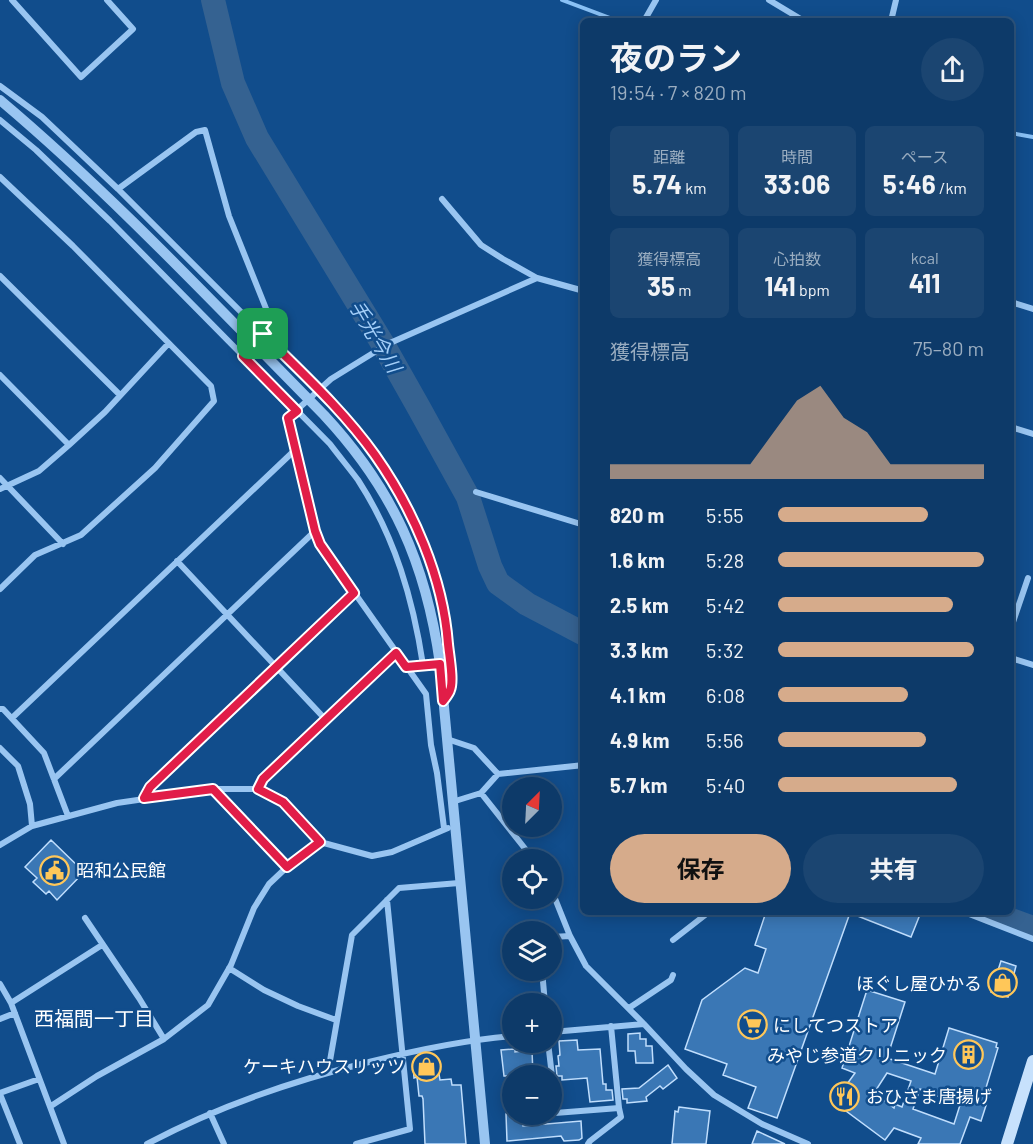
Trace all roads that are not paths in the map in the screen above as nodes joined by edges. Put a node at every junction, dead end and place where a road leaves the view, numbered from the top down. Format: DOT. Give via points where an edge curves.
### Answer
graph roads {
  1 [pos="12,0"];
  2 [pos="107,0"];
  3 [pos="656,0"];
  4 [pos="769,0"];
  5 [pos="896,0"];
  6 [pos="646,18"];
  7 [pos="799,18"];
  8 [pos="892,18"];
  9 [pos="0,86"];
  10 [pos="0,100"];
  11 [pos="0,120"];
  12 [pos="0,177"];
  13 [pos="118,189"];
  14 [pos="442,199"];
  15 [pos="0,276"];
  16 [pos="537,278"];
  17 [pos="580,290"];
  18 [pos="1014,303"];
  19 [pos="1033,309"];
  20 [pos="263,334"];
  21 [pos="168,344"];
  22 [pos="390,344"];
  23 [pos="378,350"];
  24 [pos="243,356"];
  25 [pos="0,375"];
  26 [pos="319,390"];
  27 [pos="120,395"];
  28 [pos="297,411"];
  29 [pos="1014,428"];
  30 [pos="1033,434"];
  31 [pos="69,445"];
  32 [pos="296,449"];
  33 [pos="0,478"];
  34 [pos="7,485"];
  35 [pos="0,489"];
  36 [pos="476,492"];
  37 [pos="580,524"];
  38 [pos="315,531"];
  39 [pos="63,544"];
  40 [pos="177,561"];
  41 [pos="1028,578"];
  42 [pos="0,589"];
  43 [pos="354,593"];
  44 [pos="227,614"];
  45 [pos="1014,619"];
  46 [pos="396,653"];
  47 [pos="1014,659"];
  48 [pos="440,664"];
  49 [pos="423,665"];
  50 [pos="1033,666"];
  51 [pos="276,667"];
  52 [pos="406,667"];
  53 [pos="443,701"];
  54 [pos="0,709"];
  55 [pos="12,718"];
  56 [pos="326,720"];
  57 [pos="446,739"];
  58 [pos="0,748"];
  59 [pos="580,765"];
  60 [pos="498,774"];
  61 [pos="54,779"];
  62 [pos="213,789"];
  63 [pos="258,789"];
  64 [pos="481,793"];
  65 [pos="144,798"];
  66 [pos="452,803"];
  67 [pos="68,816"];
  68 [pos="32,826"];
  69 [pos="449,828"];
  70 [pos="320,842"];
  71 [pos="0,845"];
  72 [pos="525,849"];
  73 [pos="287,867"];
  74 [pos="459,883"];
  75 [pos="387,900"];
  76 [pos="559,909"];
  77 [pos="705,915"];
  78 [pos="972,915"];
  79 [pos="85,918"];
  80 [pos="562,936"];
  81 [pos="570,936"];
  82 [pos="1033,939"];
  83 [pos="673,940"];
  84 [pos="102,945"];
  85 [pos="229,968"];
  86 [pos="673,975"];
  87 [pos="0,984"];
  88 [pos="11,1003"];
  89 [pos="629,1008"];
  90 [pos="15,1013"];
  91 [pos="0,1019"];
  92 [pos="336,1020"];
  93 [pos="644,1024"];
  94 [pos="611,1026"];
  95 [pos="562,1031"];
  96 [pos="502,1037"];
  97 [pos="164,1039"];
  98 [pos="475,1039"];
  99 [pos="403,1054"];
  100 [pos="1033,1061"];
  101 [pos="328,1072"];
  102 [pos="39,1079"];
  103 [pos="0,1093"];
  104 [pos="51,1106"];
  105 [pos="619,1108"];
  106 [pos="562,1112"];
  107 [pos="210,1113"];
  108 [pos="20,1144"];
  109 [pos="64,1144"];
  110 [pos="147,1144"];
  111 [pos="224,1144"];
  112 [pos="356,1144"];
  113 [pos="485,1144"];
  114 [pos="588,1144"];
  115 [pos="808,1144"];
  116 [pos="1007,1144"];
  1 -- 2 [label="street" via="81,77 133,29"];
  3 -- 6 [label="street"];
  4 -- 7 [label="street"];
  5 -- 8 [label="street"];
  9 -- 13 [label="street" via="42,117"];
  10 -- 48 [label="street" via="122,210 349,442 393,507 414,554 434,622"];
  11 -- 24 [label="street" via="111,221"];
  12 -- 21 [label="street"];
  13 -- 20 [label="street"];
  13 -- 20 [label="street" via="196,132 205,130 229,216 267,311"];
  14 -- 16 [label="street" via="481,245"];
  15 -- 27 [label="street"];
  16 -- 17 [label="street"];
  16 -- 22 [label="street"];
  18 -- 19 [label="street"];
  20 -- 24 [label="street"];
  20 -- 26 [label="street"];
  21 -- 27 [label="street"];
  21 -- 39 [label="street" via="211,386 214,401 155,468 81,536"];
  23 -- 26 [label="street"];
  24 -- 28 [label="street"];
  25 -- 31 [label="street"];
  26 -- 28 [label="street"];
  26 -- 53 [label="street" via="375,454 418,530 446,622 451,688"];
  27 -- 31 [label="street"];
  28 -- 32 [label="street" via="288,418"];
  28 -- 49 [label="street" via="344,462 382,521 409,590"];
  29 -- 30 [label="street"];
  31 -- 34 [label="street" via="39,471"];
  32 -- 38 [label="street"];
  32 -- 40 [label="street"];
  33 -- 34 [label="street"];
  34 -- 35 [label="street"];
  34 -- 39 [label="street"];
  36 -- 37 [label="street"];
  38 -- 43 [label="street"];
  38 -- 44 [label="street"];
  39 -- 42 [label="street" via="35,555"];
  40 -- 44 [label="street"];
  40 -- 55 [label="street"];
  41 -- 45 [label="street"];
  43 -- 46 [label="street"];
  43 -- 51 [label="street"];
  44 -- 51 [label="street"];
  44 -- 61 [label="street"];
  46 -- 52 [label="street"];
  46 -- 56 [label="street"];
  47 -- 50 [label="street"];
  48 -- 49 [label="street"];
  48 -- 53 [label="street"];
  49 -- 52 [label="street"];
  51 -- 56 [label="street"];
  51 -- 65 [label="street" via="150,787"];
  52 -- 69 [label="street" via="426,694"];
  53 -- 57 [label="street"];
  54 -- 55 [label="street"];
  55 -- 61 [label="street" via="44,753"];
  56 -- 63 [label="street" via="263,779"];
  57 -- 60 [label="street" via="474,748"];
  57 -- 66 [label="street"];
  58 -- 68 [label="street" via="18,766 30,804"];
  59 -- 60 [label="street"];
  60 -- 64 [label="street"];
  61 -- 67 [label="street"];
  62 -- 63 [label="street"];
  62 -- 65 [label="street"];
  62 -- 73 [label="street"];
  63 -- 70 [label="street" via="283,802"];
  64 -- 66 [label="street"];
  64 -- 72 [label="street"];
  65 -- 67 [label="street"];
  66 -- 69 [label="street"];
  67 -- 68 [label="street"];
  68 -- 71 [label="street"];
  69 -- 70 [label="street" via="392,852 372,856"];
  69 -- 74 [label="street"];
  70 -- 73 [label="street"];
  73 -- 85 [label="street" via="269,884 254,908"];
  74 -- 75 [label="street" via="399,888"];
  74 -- 98 [label="street"];
  75 -- 92 [label="street" via="352,935"];
  75 -- 99 [label="street"];
  76 -- 81 [label="street"];
  77 -- 83 [label="street"];
  78 -- 82 [label="street"];
  79 -- 84 [label="street"];
  80 -- 81 [label="street"];
  81 -- 89 [label="street" via="598,981"];
  84 -- 88 [label="street"];
  84 -- 97 [label="street"];
  85 -- 92 [label="street" via="264,990"];
  85 -- 97 [label="street" via="208,1005"];
  86 -- 89 [label="street"];
  87 -- 88 [label="street"];
  88 -- 90 [label="street"];
  89 -- 93 [label="street"];
  90 -- 91 [label="street"];
  90 -- 102 [label="street"];
  92 -- 101 [label="street"];
  93 -- 94 [label="street"];
  93 -- 115 [label="street" via="714,1095 762,1124"];
  94 -- 95 [label="street"];
  94 -- 105 [label="street"];
  96 -- 98 [label="street"];
  97 -- 104 [label="street"];
  98 -- 99 [label="street"];
  98 -- 113 [label="street"];
  99 -- 101 [label="street"];
  99 -- 112 [label="street" via="410,1129"];
  100 -- 116 [label="main road"];
  101 -- 107 [label="street"];
  102 -- 103 [label="street"];
  102 -- 104 [label="street"];
  103 -- 108 [label="street"];
  104 -- 109 [label="street"];
  105 -- 106 [label="street"];
  105 -- 114 [label="street" via="621,1117"];
  107 -- 110 [label="street"];
  107 -- 111 [label="street"];
}
